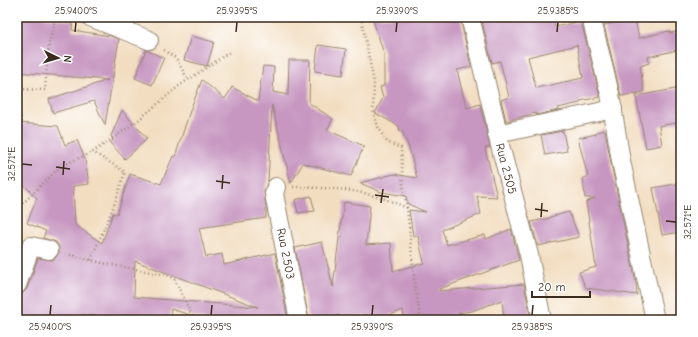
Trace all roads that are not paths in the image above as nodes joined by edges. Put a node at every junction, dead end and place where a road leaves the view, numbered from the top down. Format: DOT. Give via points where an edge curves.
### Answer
graph roads {
  1 [pos="90,17"];
  2 [pos="470,17"];
  3 [pos="591,17"];
  4 [pos="149,40"];
  5 [pos="613,109"];
  6 [pos="497,134"];
  7 [pos="276,187"];
  8 [pos="49,250"];
  9 [pos="17,285"];
  10 [pos="298,316"];
  11 [pos="542,320"];
  12 [pos="655,320"];
  1 -- 4 [label="street"];
  2 -- 6 [label="street, Rua 2.505"];
  3 -- 5 [label="street"];
  5 -- 6 [label="street"];
  5 -- 12 [label="street" via="621,161"];
  6 -- 11 [label="street, Rua 2.505" via="529,255"];
  7 -- 10 [label="street, Rua 2.503" via="274,194"];
  8 -- 9 [label="street" via="31,246"];
}
